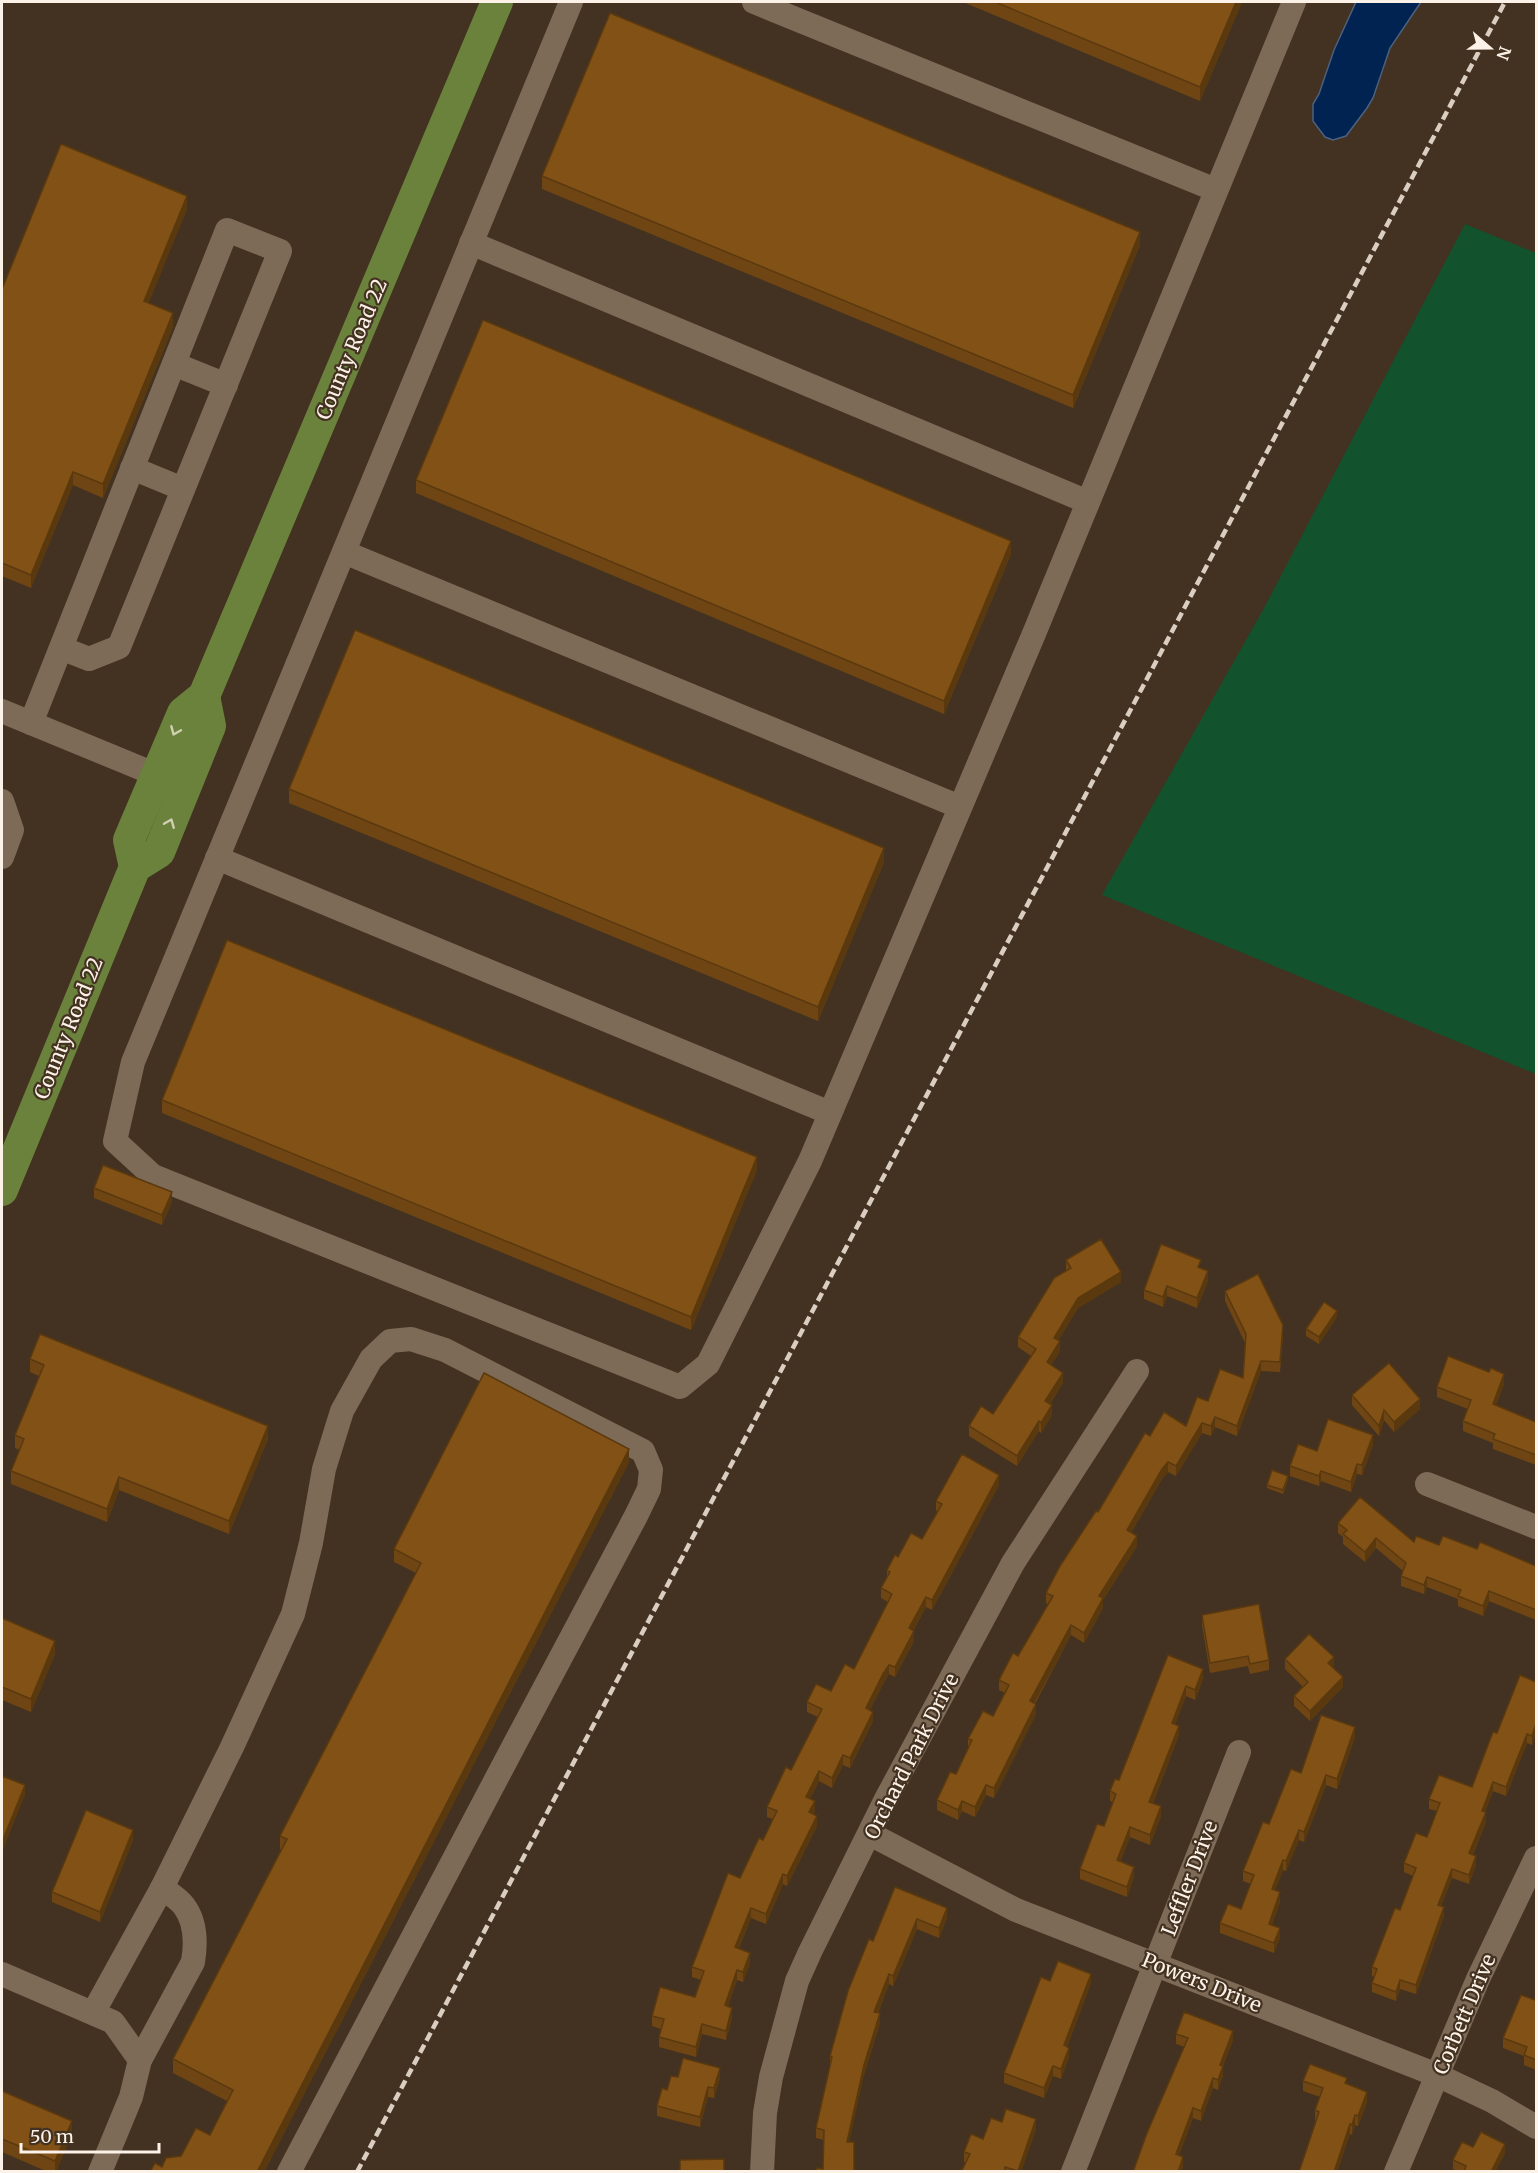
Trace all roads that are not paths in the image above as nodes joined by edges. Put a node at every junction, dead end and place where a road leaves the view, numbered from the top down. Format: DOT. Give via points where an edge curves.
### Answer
graph roads {
  1 [pos="497,2"];
  2 [pos="571,2"];
  3 [pos="754,2"];
  4 [pos="1294,2"];
  5 [pos="1216,190"];
  6 [pos="471,243"];
  7 [pos="174,364"];
  8 [pos="226,385"];
  9 [pos="132,468"];
  10 [pos="183,489"];
  11 [pos="1088,502"];
  12 [pos="344,552"];
  13 [pos="61,648"];
  14 [pos="204,696"];
  15 [pos="2,711"];
  16 [pos="31,723"];
  17 [pos="157,775"];
  18 [pos="2,801"];
  19 [pos="960,807"];
  20 [pos="2,857"];
  21 [pos="217,858"];
  22 [pos="135,867"];
  23 [pos="830,1113"];
  24 [pos="2,1190"];
  25 [pos="1137,1371"];
  26 [pos="1427,1484"];
  27 [pos="1536,1527"];
  28 [pos="1239,1752"];
  29 [pos="870,1834"];
  30 [pos="1536,1858"];
  31 [pos="162,1888"];
  32 [pos="1155,1963"];
  33 [pos="2,1974"];
  34 [pos="93,2013"];
  35 [pos="140,2060"];
  36 [pos="1437,2075"];
  37 [pos="1536,2127"];
  38 [pos="100,2172"];
  39 [pos="289,2172"];
  40 [pos="762,2172"];
  41 [pos="1073,2172"];
  42 [pos="1396,2172"];
  1 -- 14 [label="main road, County Road 22"];
  2 -- 6 [label="street"];
  3 -- 5 [label="street"];
  4 -- 5 [label="street"];
  5 -- 11 [label="street"];
  6 -- 11 [label="street"];
  6 -- 12 [label="street"];
  7 -- 8 [label="street"];
  7 -- 8 [label="street" via="227,230 270,246 280,251"];
  7 -- 9 [label="street"];
  8 -- 10 [label="street"];
  9 -- 10 [label="street"];
  9 -- 13 [label="street"];
  10 -- 13 [label="street" via="119,647 89,659"];
  11 -- 19 [label="street"];
  12 -- 19 [label="street"];
  12 -- 21 [label="street"];
  13 -- 16 [label="street"];
  14 -- 17 [label="main road, County Road 22, one-way" via="183,713"];
  22 -- 14 [label="main road, one-way" via="159,852 210,726"];
  15 -- 16 [label="street"];
  16 -- 17 [label="street"];
  17 -- 22 [label="main road, County Road 22" via="129,840"];
  18 -- 20 [label="street" via="12,830"];
  19 -- 23 [label="street"];
  21 -- 23 [label="street"];
  21 -- 23 [label="street" via="133,1062 115,1140 153,1176 680,1387 708,1364"];
  22 -- 24 [label="main road, County Road 22"];
  25 -- 29 [label="street, Orchard Park Drive" via="1013,1563"];
  26 -- 27 [label="street"];
  28 -- 32 [label="street, Leffler Drive"];
  29 -- 32 [label="street, Powers Drive" via="1016,1910"];
  29 -- 40 [label="street, Orchard Park Drive" via="797,1981 771,2077"];
  30 -- 36 [label="street, Corbett Drive" via="1482,1969"];
  31 -- 34 [label="street"];
  31 -- 35 [label="street" via="184,1906 193,1928 193,1962"];
  31 -- 39 [label="street" via="293,1614 324,1469 342,1411 371,1359 390,1341 411,1339 445,1350 643,1451 651,1470 649,1489 636,1516"];
  32 -- 36 [label="street, Powers Drive"];
  32 -- 41 [label="street, Leffler Drive"];
  33 -- 34 [label="street"];
  34 -- 35 [label="street" via="113,2022"];
  35 -- 38 [label="street" via="131,2097"];
  36 -- 37 [label="street, Powers Drive"];
  36 -- 42 [label="street, Corbett Drive"];
}
